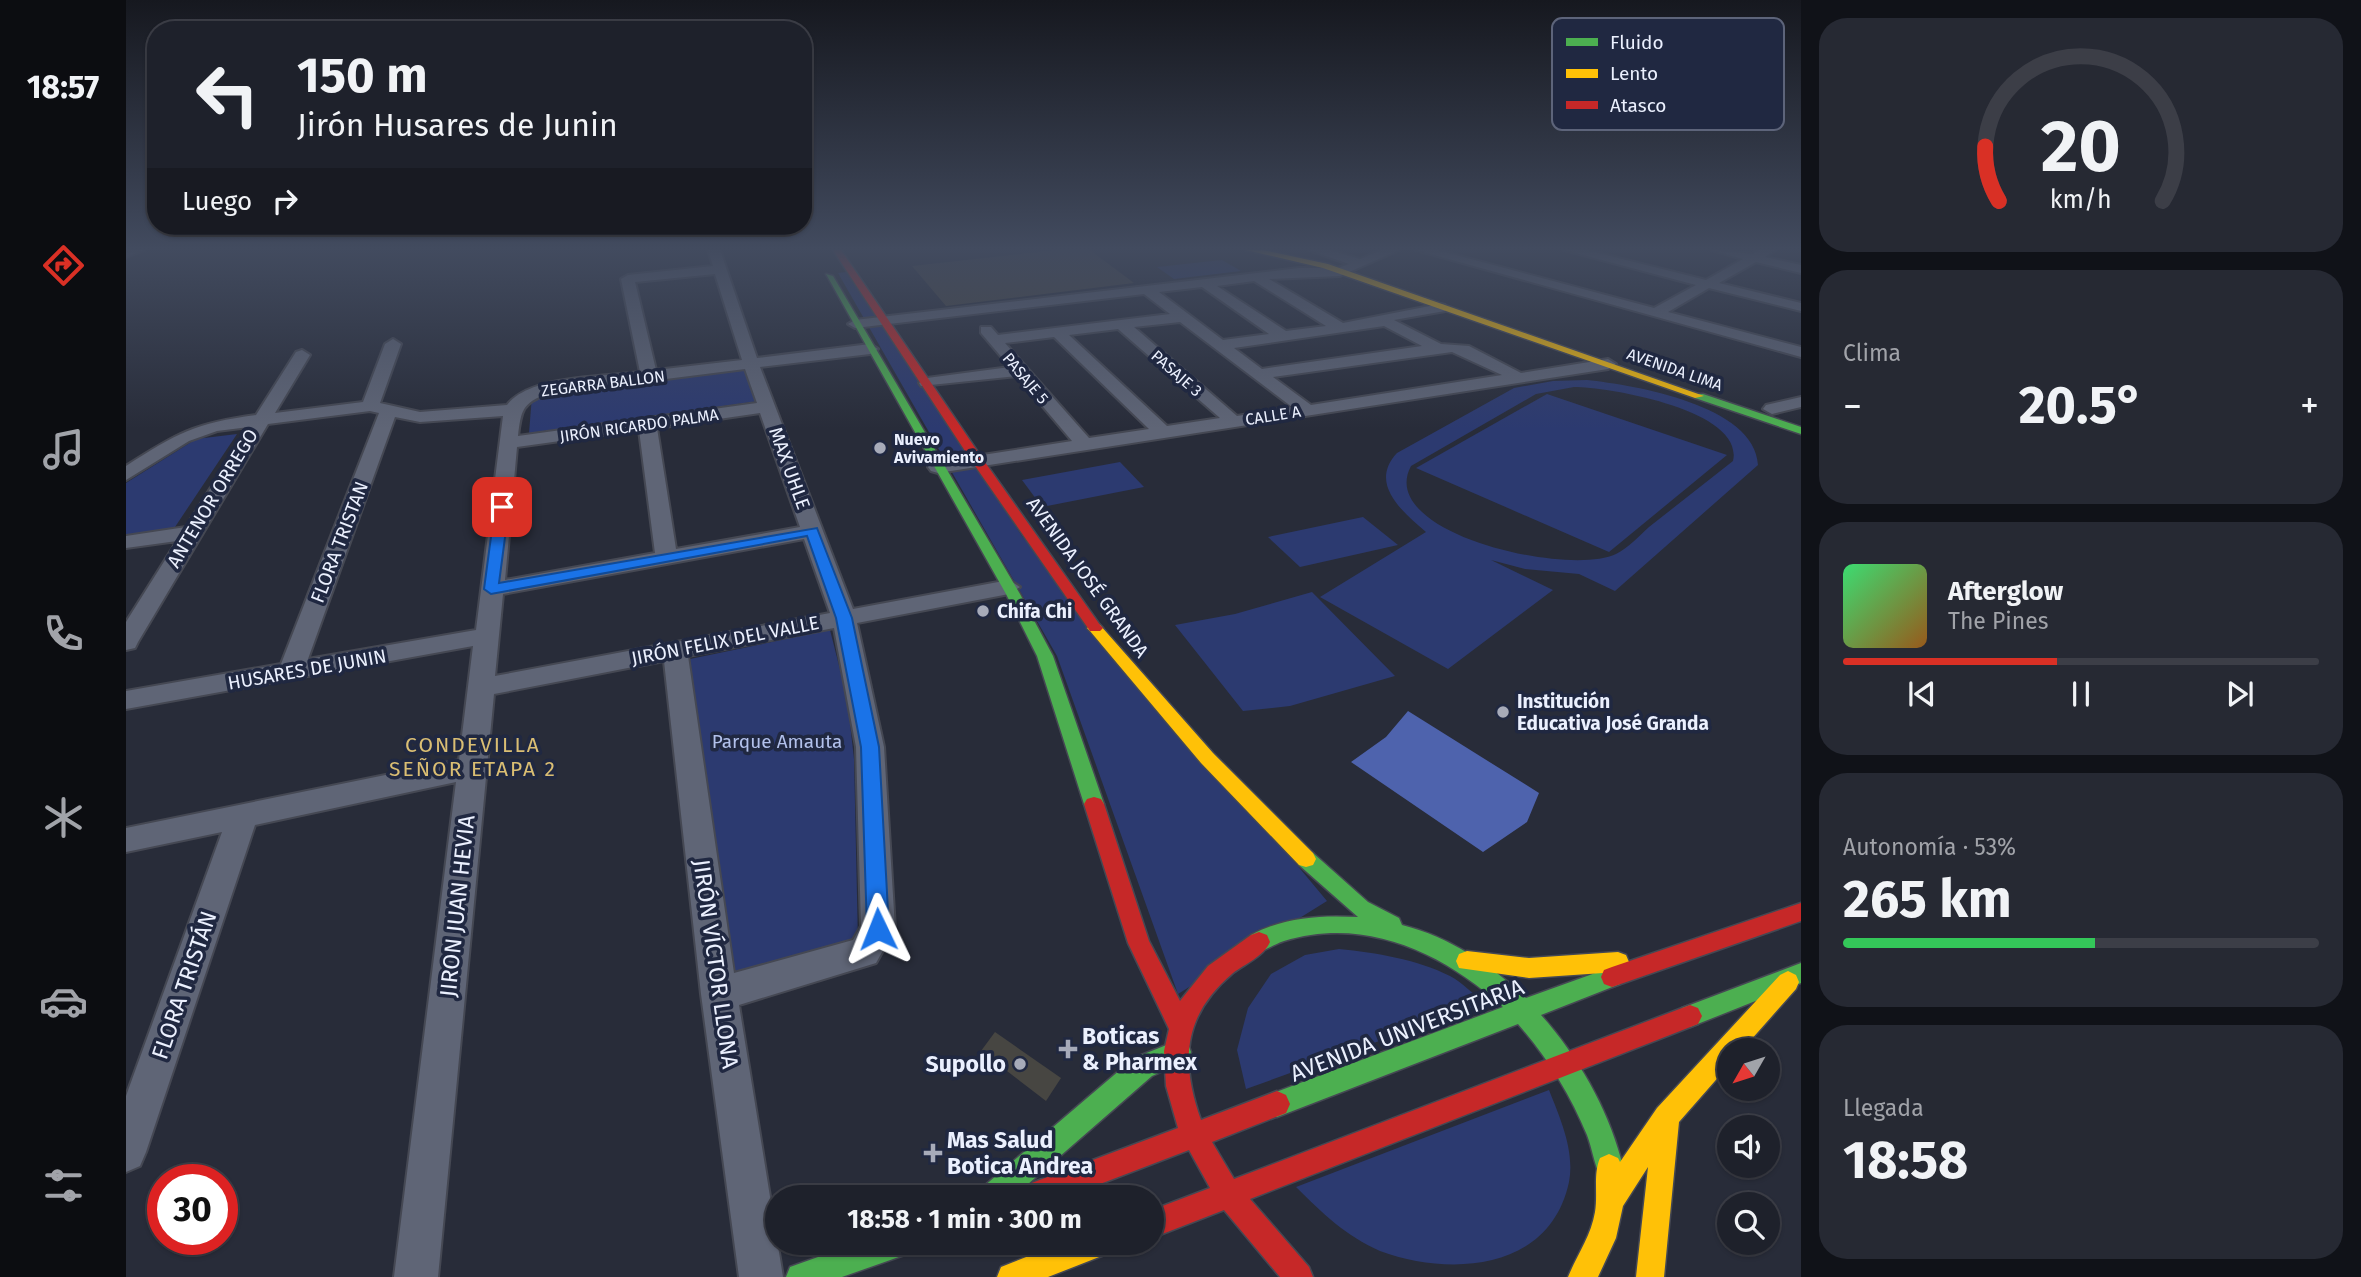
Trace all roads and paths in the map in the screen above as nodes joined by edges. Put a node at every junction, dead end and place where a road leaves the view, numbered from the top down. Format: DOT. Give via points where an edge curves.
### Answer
graph roads {
  1 [pos="635,310"];
  2 [pos="734,310"];
  3 [pos="847,310"];
  4 [pos="877,310"];
  5 [pos="969,310"];
  6 [pos="973,310"];
  7 [pos="1172,310"];
  8 [pos="1244,310"];
  9 [pos="1310,310"];
  10 [pos="1429,310"];
  11 [pos="1445,310"];
  12 [pos="1473,310"];
  13 [pos="1642,310"];
  14 [pos="1661,310"];
  15 [pos="1655,313"];
  16 [pos="1182,317"];
  17 [pos="884,320"];
  18 [pos="1384,322"];
  19 [pos="855,324"];
  20 [pos="1121,324"];
  21 [pos="1340,328"];
  22 [pos="1058,333"];
  23 [pos="1283,336"];
  24 [pos="994,340"];
  25 [pos="393,344"];
  26 [pos="1220,345"];
  27 [pos="1437,348"];
  28 [pos="870,349"];
  29 [pos="1801,352"];
  30 [pos="302,355"];
  31 [pos="751,364"];
  32 [pos="1608,364"];
  33 [pos="1020,371"];
  34 [pos="1258,374"];
  35 [pos="649,377"];
  36 [pos="1520,378"];
  37 [pos="927,383"];
  38 [pos="1801,402"];
  39 [pos="768,407"];
  40 [pos="379,409"];
  41 [pos="1772,409"];
  42 [pos="512,410"];
  43 [pos="1307,410"];
  44 [pos="1801,418"];
  45 [pos="261,419"];
  46 [pos="1233,421"];
  47 [pos="647,424"];
  48 [pos="1801,431"];
  49 [pos="1161,432"];
  50 [pos="509,443"];
  51 [pos="1083,444"];
  52 [pos="977,460"];
  53 [pos="938,467"];
  54 [pos="126,474"];
  55 [pos="812,531"];
  56 [pos="190,533"];
  57 [pos="126,542"];
  58 [pos="667,558"];
  59 [pos="1009,587"];
  60 [pos="491,589"];
  61 [pos="844,618"];
  62 [pos="487,636"];
  63 [pos="126,642"];
  64 [pos="675,650"];
  65 [pos="290,673"];
  66 [pos="483,687"];
  67 [pos="126,700"];
  68 [pos="472,768"];
  69 [pos="242,818"];
  70 [pos="126,840"];
  71 [pos="1801,912"];
  72 [pos="1416,940"];
  73 [pos="1458,959"];
  74 [pos="1658,960"];
  75 [pos="1798,973"];
  76 [pos="719,994"];
  77 [pos="1525,1010"];
  78 [pos="1181,1028"];
  79 [pos="1179,1052"];
  80 [pos="1568,1063"];
  81 [pos="1666,1117"];
  82 [pos="1195,1136"];
  83 [pos="126,1152"];
  84 [pos="1007,1185"];
  85 [pos="1063,1185"];
  86 [pos="1227,1194"];
  87 [pos="1611,1200"];
  88 [pos="1164,1219"];
  89 [pos="1602,1244"];
  90 [pos="865,1255"];
  91 [pos="1069,1255"];
  92 [pos="1028,1271"];
  93 [pos="1060,1276"];
  94 [pos="416,1277"];
  95 [pos="761,1277"];
  96 [pos="800,1277"];
  97 [pos="1011,1277"];
  98 [pos="1299,1277"];
  99 [pos="1582,1277"];
  100 [pos="1600,1277"];
  101 [pos="1650,1277"];
  1 -- 35 [label="street"];
  2 -- 31 [label="street, MAX UHLE"];
  3 -- 19 [label="main road"];
  4 -- 17 [label="main road, AVENIDA JOSÉ GRANDA"];
  5 -- 6 [label="street"];
  5 -- 17 [label="street"];
  5 -- 24 [label="street, PASAJE 5"];
  7 -- 16 [label="street"];
  8 -- 23 [label="street"];
  9 -- 21 [label="street"];
  10 -- 18 [label="street" via="1379,317"];
  11 -- 32 [label="main road, AVENIDA LIMA"];
  12 -- 41 [label="main road, AVENIDA LIMA"];
  13 -- 15 [label="street"];
  14 -- 15 [label="street"];
  15 -- 29 [label="street"];
  16 -- 20 [label="street"];
  16 -- 26 [label="street"];
  17 -- 19 [label="street"];
  17 -- 37 [label="main road, AVENIDA JOSÉ GRANDA"];
  18 -- 21 [label="street"];
  18 -- 27 [label="street"];
  19 -- 28 [label="main road"];
  20 -- 22 [label="street"];
  20 -- 46 [label="street, PASAJE 3"];
  21 -- 23 [label="street"];
  22 -- 24 [label="street"];
  22 -- 49 [label="street"];
  23 -- 26 [label="street"];
  24 -- 33 [label="street, PASAJE 5"];
  25 -- 40 [label="street, FLORA TRISTAN"];
  26 -- 34 [label="street"];
  27 -- 34 [label="street"];
  27 -- 36 [label="street" via="1464,349"];
  28 -- 31 [label="street, ZEGARRA BALLON"];
  28 -- 53 [label="main road"];
  30 -- 45 [label="street, ANTENOR ORREGO"];
  31 -- 35 [label="street, ZEGARRA BALLON"];
  31 -- 39 [label="street, MAX UHLE"];
  32 -- 36 [label="street, CALLE A"];
  32 -- 48 [label="main road, AVENIDA LIMA"];
  33 -- 37 [label="street"];
  33 -- 51 [label="street, PASAJE 5"];
  34 -- 43 [label="street"];
  35 -- 42 [label="street, ZEGARRA BALLON" via="544,389 522,397"];
  36 -- 43 [label="street, CALLE A"];
  37 -- 52 [label="main road, AVENIDA JOSÉ GRANDA"];
  38 -- 41 [label="street"];
  39 -- 47 [label="street, JIRÓN RICARDO PALMA"];
  39 -- 55 [label="street, MAX UHLE"];
  40 -- 42 [label="street" via="431,417"];
  40 -- 45 [label="street"];
  40 -- 65 [label="street, FLORA TRISTAN"];
  41 -- 44 [label="main road, AVENIDA LIMA"];
  42 -- 50 [label="street, JIRON JUAN HEVIA"];
  43 -- 46 [label="street, CALLE A"];
  45 -- 54 [label="street" via="198,430"];
  45 -- 56 [label="street, ANTENOR ORREGO"];
  46 -- 49 [label="street, CALLE A"];
  47 -- 50 [label="street, JIRÓN RICARDO PALMA"];
  47 -- 58 [label="street"];
  49 -- 51 [label="street, CALLE A"];
  50 -- 60 [label="street, JIRON JUAN HEVIA"];
  51 -- 52 [label="street, CALLE A"];
  52 -- 53 [label="street, CALLE A"];
  52 -- 72 [label="main road, AVENIDA JOSÉ GRANDA" via="1108,644 1207,758 1322,875 1361,908"];
  53 -- 59 [label="main road"];
  55 -- 58 [label="street"];
  55 -- 61 [label="street, MAX UHLE"];
  56 -- 57 [label="street"];
  56 -- 63 [label="street, ANTENOR ORREGO"];
  58 -- 60 [label="street"];
  59 -- 61 [label="street, JIRÓN FELIX DEL VALLE"];
  59 -- 78 [label="main road" via="1045,656 1139,943"];
  60 -- 62 [label="street, JIRON JUAN HEVIA"];
  61 -- 64 [label="street, JIRÓN FELIX DEL VALLE"];
  61 -- 76 [label="street, MAX UHLE" via="870,747 878,929 864,952"];
  62 -- 65 [label="street, HUSARES DE JUNIN"];
  62 -- 66 [label="street, JIRON JUAN HEVIA"];
  64 -- 66 [label="street, JIRÓN FELIX DEL VALLE"];
  64 -- 76 [label="street, JIRÓN VÍCTOR LLONA"];
  65 -- 67 [label="street, HUSARES DE JUNIN"];
  66 -- 68 [label="street, JIRON JUAN HEVIA"];
  68 -- 69 [label="street"];
  68 -- 94 [label="street, JIRON JUAN HEVIA"];
  69 -- 70 [label="street"];
  69 -- 83 [label="street, FLORA TRISTÁN"];
  71 -- 74 [label="main road, AVENIDA UNIVERSITARIA"];
  72 -- 73 [label="main road"];
  72 -- 78 [label="main road" via="1335,923 1267,935 1220,969 1191,1005"];
  73 -- 74 [label="main road" via="1504,968"];
  73 -- 77 [label="main road"];
  74 -- 77 [label="main road, AVENIDA UNIVERSITARIA"];
  75 -- 80 [label="main road"];
  75 -- 81 [label="main road"];
  76 -- 95 [label="street, JIRÓN VÍCTOR LLONA"];
  77 -- 80 [label="main road"];
  77 -- 82 [label="main road, AVENIDA UNIVERSITARIA"];
  78 -- 79 [label="main road"];
  79 -- 82 [label="main road" via="1181,1094"];
  79 -- 84 [label="main road" via="1143,1067 1126,1080"];
  80 -- 86 [label="main road"];
  80 -- 87 [label="main road" via="1606,1153"];
  81 -- 87 [label="main road"];
  81 -- 101 [label="main road"];
  82 -- 85 [label="main road, AVENIDA UNIVERSITARIA"];
  82 -- 86 [label="main road"];
  86 -- 88 [label="main road"];
  86 -- 98 [label="main road"];
  87 -- 89 [label="main road"];
  89 -- 99 [label="main road"];
  89 -- 100 [label="main road"];
  90 -- 96 [label="main road"];
  91 -- 92 [label="main road"];
  92 -- 93 [label="main road"];
  92 -- 97 [label="main road"];
}
